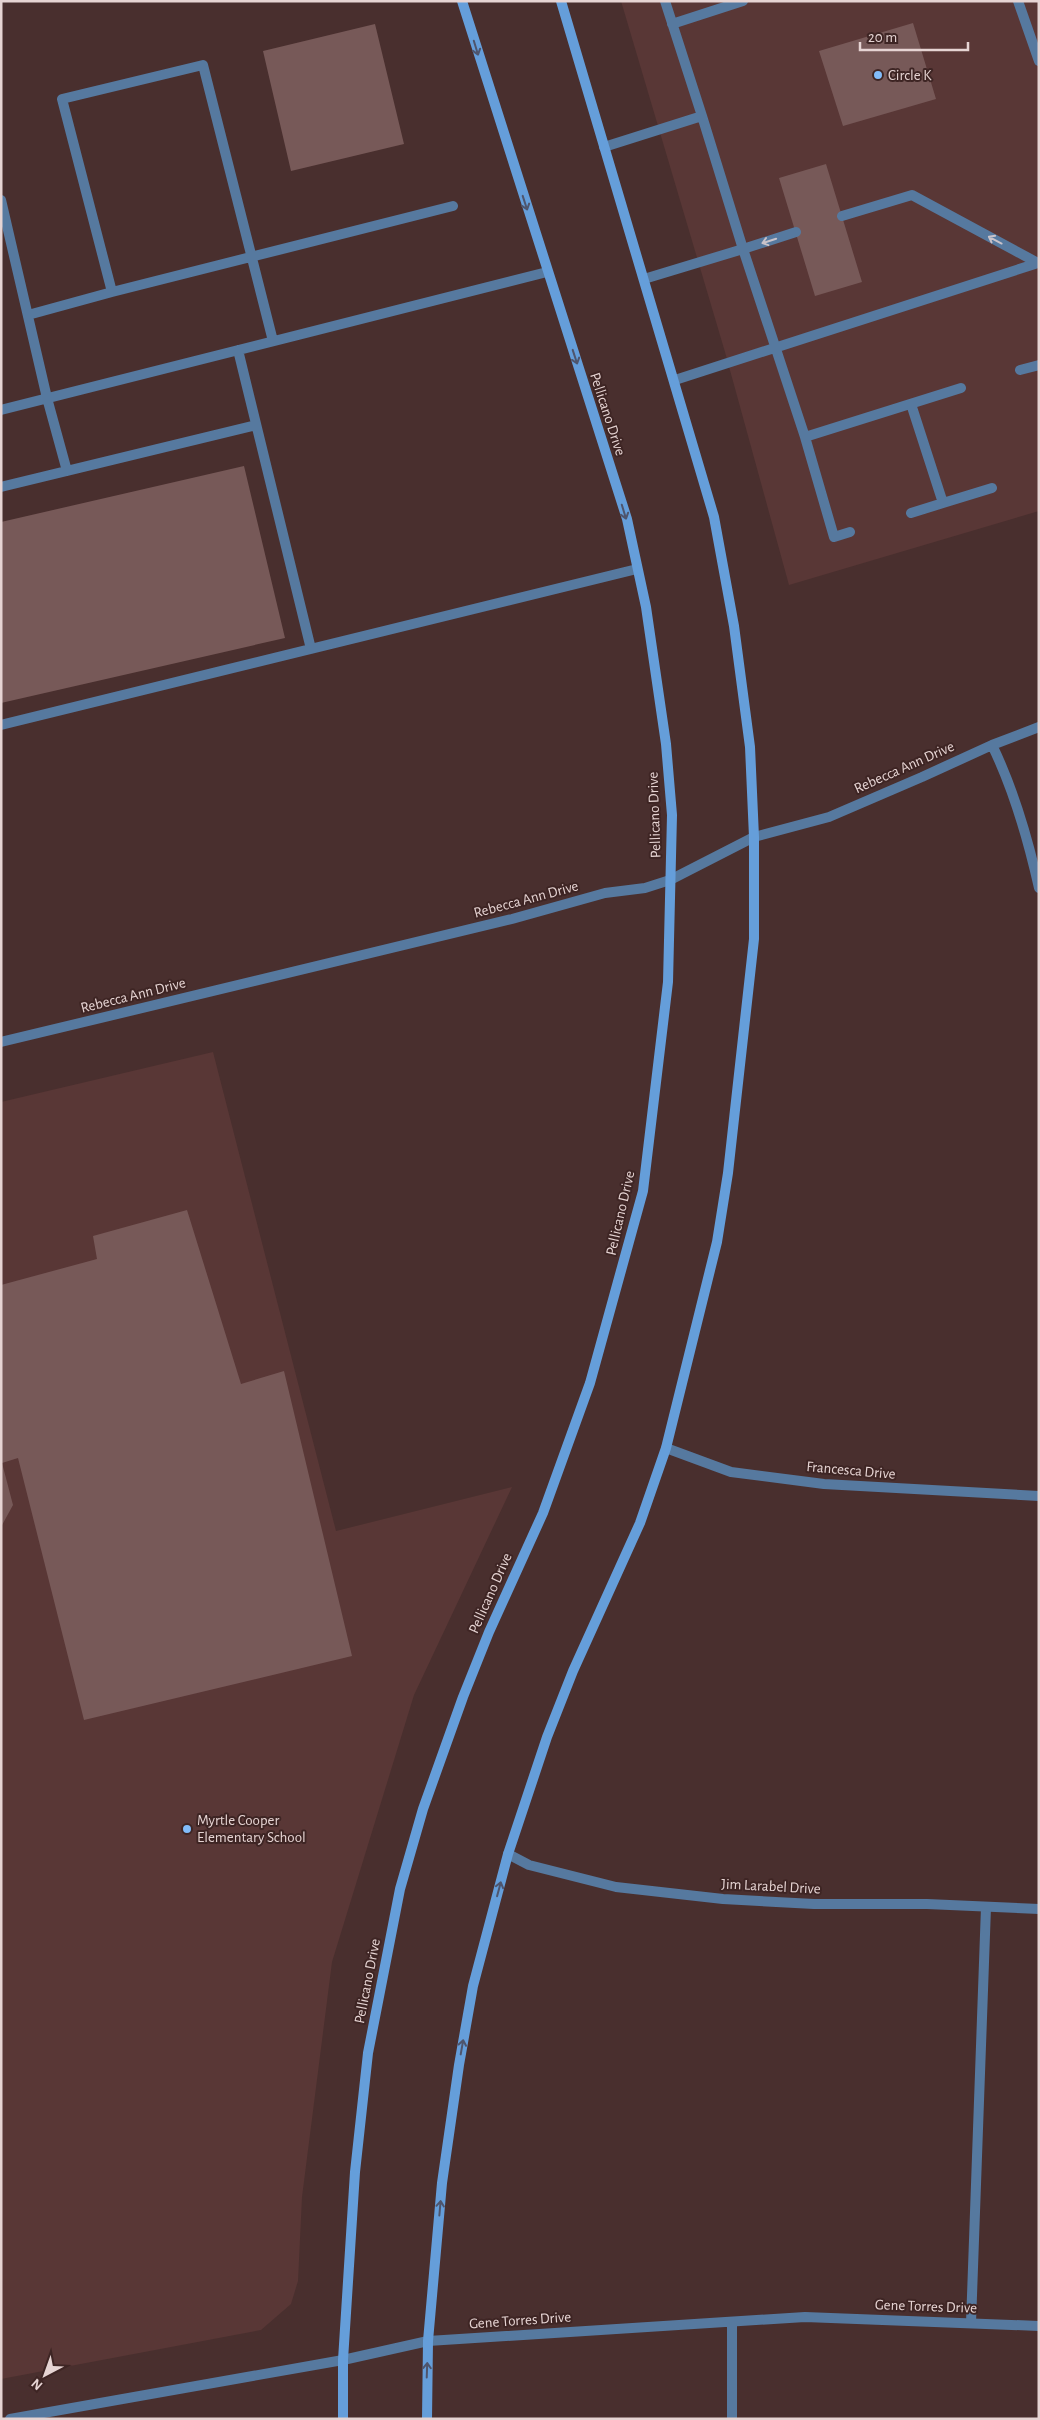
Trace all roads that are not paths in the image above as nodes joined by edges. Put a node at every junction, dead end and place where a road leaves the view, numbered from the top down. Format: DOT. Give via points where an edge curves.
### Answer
graph roads {
  1 [pos="462,1"];
  2 [pos="562,1"];
  3 [pos="665,1"];
  4 [pos="744,1"];
  5 [pos="1018,1"];
  6 [pos="729,4"];
  7 [pos="672,24"];
  8 [pos="1039,61"];
  9 [pos="702,116"];
  10 [pos="604,147"];
  11 [pos="1,200"];
  12 [pos="453,206"];
  13 [pos="842,216"];
  14 [pos="796,232"];
  15 [pos="743,249"];
  16 [pos="252,258"];
  17 [pos="1039,263"];
  18 [pos="547,272"];
  19 [pos="644,279"];
  20 [pos="112,292"];
  21 [pos="28,315"];
  22 [pos="273,341"];
  23 [pos="775,346"];
  24 [pos="238,350"];
  25 [pos="1039,364"];
  26 [pos="1020,370"];
  27 [pos="675,380"];
  28 [pos="961,388"];
  29 [pos="47,398"];
  30 [pos="911,404"];
  31 [pos="1,410"];
  32 [pos="256,425"];
  33 [pos="805,437"];
  34 [pos="67,471"];
  35 [pos="1,487"];
  36 [pos="992,488"];
  37 [pos="943,503"];
  38 [pos="911,513"];
  39 [pos="850,532"];
  40 [pos="637,569"];
  41 [pos="311,649"];
  42 [pos="1,725"];
  43 [pos="1039,727"];
  44 [pos="992,745"];
  45 [pos="754,837"];
  46 [pos="670,880"];
  47 [pos="1039,888"];
  48 [pos="1,1042"];
  49 [pos="666,1448"];
  50 [pos="1039,1496"];
  51 [pos="508,1854"];
  52 [pos="986,1907"];
  53 [pos="1039,1909"];
  54 [pos="732,2322"];
  55 [pos="971,2323"];
  56 [pos="1039,2326"];
  57 [pos="428,2341"];
  58 [pos="344,2360"];
  59 [pos="10,2419"];
  60 [pos="343,2419"];
  61 [pos="427,2419"];
  62 [pos="732,2419"];
  1 -- 18 [label="main road, Pellicano Drive, one-way"];
  2 -- 10 [label="main road"];
  3 -- 7 [label="street"];
  4 -- 6 [label="street"];
  5 -- 8 [label="street"];
  6 -- 7 [label="street"];
  7 -- 9 [label="street"];
  9 -- 10 [label="street"];
  9 -- 15 [label="street"];
  10 -- 19 [label="main road"];
  11 -- 21 [label="street"];
  12 -- 16 [label="street"];
  17 -- 13 [label="street, one-way" via="912,195"];
  14 -- 15 [label="street, one-way"];
  15 -- 19 [label="street"];
  15 -- 23 [label="street"];
  16 -- 20 [label="street"];
  16 -- 20 [label="street" via="203,65 62,99"];
  16 -- 22 [label="street"];
  17 -- 23 [label="street"];
  18 -- 22 [label="street"];
  18 -- 40 [label="main road, Pellicano Drive, one-way" via="626,520"];
  19 -- 27 [label="main road"];
  20 -- 21 [label="street"];
  21 -- 29 [label="street"];
  22 -- 24 [label="street"];
  23 -- 27 [label="street"];
  23 -- 33 [label="street"];
  24 -- 29 [label="street"];
  24 -- 32 [label="street"];
  25 -- 26 [label="street"];
  27 -- 45 [label="main road" via="714,517 734,626 750,747"];
  28 -- 30 [label="street"];
  29 -- 31 [label="street"];
  29 -- 34 [label="street"];
  30 -- 33 [label="street"];
  30 -- 37 [label="street"];
  32 -- 34 [label="street"];
  32 -- 41 [label="street"];
  33 -- 39 [label="street" via="834,537"];
  34 -- 35 [label="street"];
  36 -- 37 [label="street"];
  37 -- 38 [label="street"];
  40 -- 41 [label="street"];
  40 -- 46 [label="main road, Pellicano Drive" via="646,608 666,744 672,815"];
  41 -- 42 [label="street"];
  43 -- 44 [label="street, Rebecca Ann Drive"];
  44 -- 45 [label="street, Rebecca Ann Drive" via="828,817"];
  44 -- 47 [label="street" via="1028,841"];
  45 -- 46 [label="street, Rebecca Ann Drive"];
  45 -- 49 [label="main road" via="754,939 728,1173 701,1311"];
  46 -- 48 [label="street, Rebecca Ann Drive"];
  46 -- 58 [label="main road, Pellicano Drive" via="668,982 643,1191 610,1317 544,1513 462,1697 423,1809 400,1889 368,2053 355,2172"];
  49 -- 50 [label="street, Francesca Drive" via="731,1472 824,1484"];
  49 -- 51 [label="main road" via="640,1523 547,1737"];
  51 -- 52 [label="street, Jim Larabel Drive" via="529,1865 616,1887 723,1899"];
  57 -- 51 [label="main road, one-way" via="442,2183 459,2065 473,1986"];
  52 -- 53 [label="street, Jim Larabel Drive"];
  52 -- 55 [label="street"];
  54 -- 55 [label="street, Gene Torres Drive" via="805,2317"];
  54 -- 57 [label="street, Gene Torres Drive"];
  54 -- 62 [label="street"];
  55 -- 56 [label="street, Gene Torres Drive"];
  57 -- 58 [label="street, Gene Torres Drive"];
  61 -- 57 [label="main road, one-way"];
  58 -- 59 [label="street, Gene Torres Drive"];
  58 -- 60 [label="main road, Pellicano Drive"];
}
